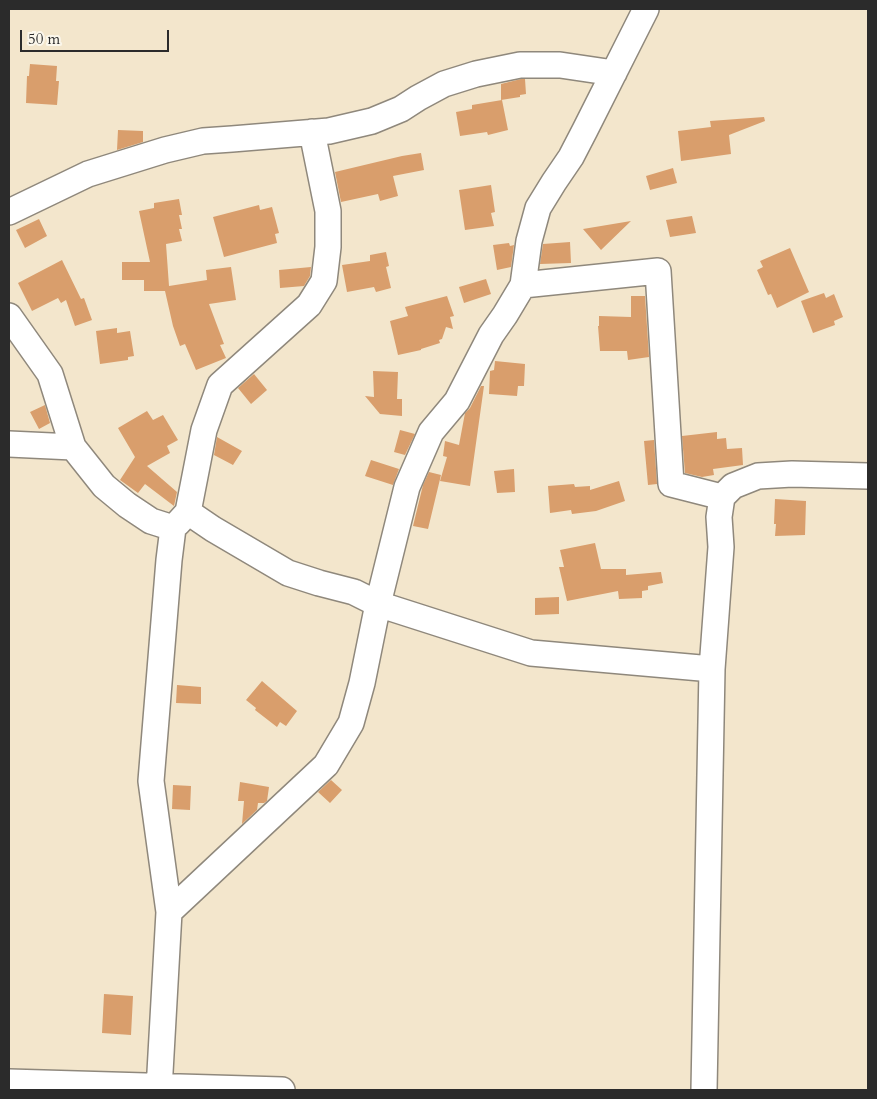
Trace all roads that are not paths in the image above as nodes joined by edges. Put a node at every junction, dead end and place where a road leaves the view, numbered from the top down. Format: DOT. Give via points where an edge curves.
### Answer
graph roads {
  1 [pos="646,9"];
  2 [pos="614,73"];
  3 [pos="312,132"];
  4 [pos="9,212"];
  5 [pos="523,285"];
  6 [pos="9,316"];
  7 [pos="9,444"];
  8 [pos="73,447"];
  9 [pos="868,476"];
  10 [pos="722,497"];
  11 [pos="181,520"];
  12 [pos="378,604"];
  13 [pos="712,669"];
  14 [pos="169,912"];
  15 [pos="9,1082"];
  16 [pos="159,1088"];
  17 [pos="282,1090"];
  18 [pos="704,1090"];
  1 -- 2 [label="street"];
  2 -- 3 [label="street" via="560,65 520,65 444,84 401,109 372,121"];
  2 -- 5 [label="street" via="571,157 538,208 529,241"];
  3 -- 4 [label="street" via="203,141 165,150 88,174"];
  3 -- 11 [label="street" via="328,211 324,281 310,305 220,385 204,430"];
  5 -- 10 [label="street" via="658,271 671,484"];
  5 -- 12 [label="street" via="491,335 457,401 431,432 407,487"];
  6 -- 8 [label="street" via="50,374"];
  7 -- 8 [label="street"];
  8 -- 11 [label="street" via="104,486 127,505 151,521"];
  9 -- 10 [label="street" via="758,476 734,486"];
  10 -- 13 [label="street"];
  11 -- 12 [label="street" via="220,534 288,573 354,592"];
  11 -- 14 [label="street" via="168,569 151,781"];
  12 -- 13 [label="street" via="531,652"];
  12 -- 14 [label="street" via="351,723 326,765"];
  13 -- 18 [label="street"];
  14 -- 16 [label="street"];
  15 -- 16 [label="street"];
  16 -- 17 [label="street"];
}
